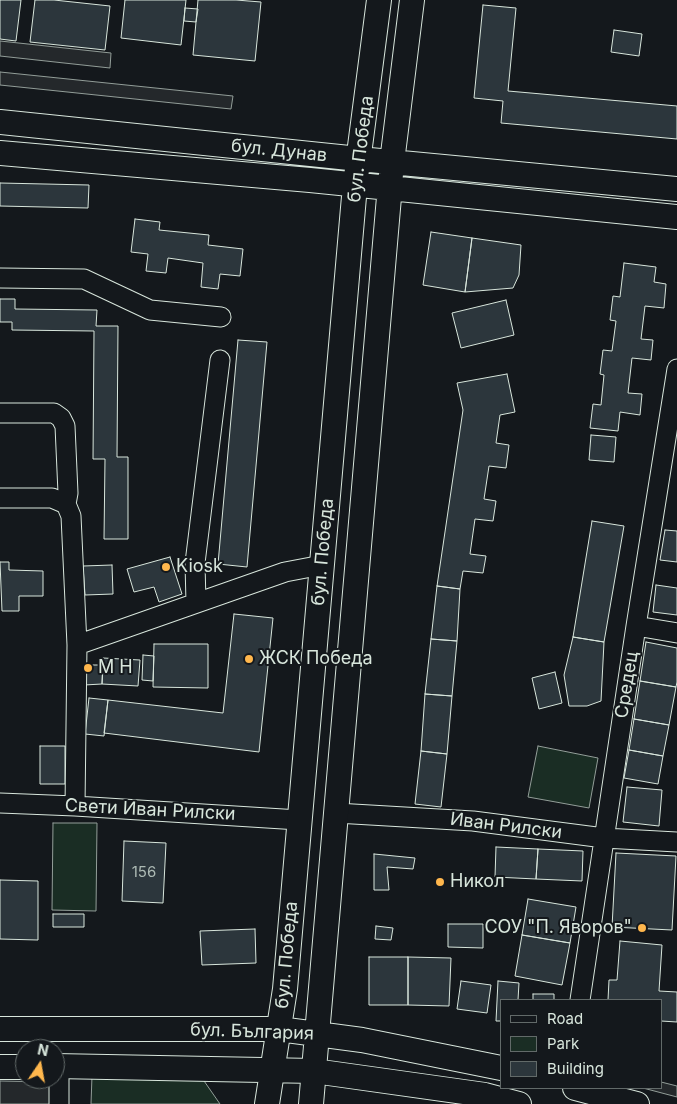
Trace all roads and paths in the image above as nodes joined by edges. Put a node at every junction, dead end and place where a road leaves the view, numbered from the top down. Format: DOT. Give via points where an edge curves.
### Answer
graph roads {
  1 [pos="379,0"];
  2 [pos="412,0"];
  3 [pos="0,122"];
  4 [pos="0,154"];
  5 [pos="359,159"];
  6 [pos="392,162"];
  7 [pos="355,185"];
  8 [pos="390,188"];
  9 [pos="677,189"];
  10 [pos="677,217"];
  11 [pos="0,278"];
  12 [pos="221,317"];
  13 [pos="220,360"];
  14 [pos="677,369"];
  15 [pos="0,413"];
  16 [pos="671,453"];
  17 [pos="0,498"];
  18 [pos="66,504"];
  19 [pos="322,565"];
  20 [pos="196,603"];
  21 [pos="636,626"];
  22 [pos="677,633"];
  23 [pos="77,645"];
  24 [pos="0,803"];
  25 [pos="75,806"];
  26 [pos="336,813"];
  27 [pos="299,820"];
  28 [pos="604,838"];
  29 [pos="677,842"];
  30 [pos="580,999"];
  31 [pos="0,1029"];
  32 [pos="279,1029"];
  33 [pos="317,1033"];
  34 [pos="0,1066"];
  35 [pos="15,1066"];
  36 [pos="65,1066"];
  37 [pos="500,1068"];
  38 [pos="272,1070"];
  39 [pos="314,1071"];
  40 [pos="58,1089"];
  41 [pos="579,1089"];
  42 [pos="59,1104"];
  43 [pos="267,1104"];
  44 [pos="311,1104"];
  45 [pos="519,1104"];
  46 [pos="637,1104"];
  1 -- 5 [label="main road, бул. Победа"];
  2 -- 6 [label="main road, бул. Победа"];
  3 -- 5 [label="main road, бул. Дунав"];
  4 -- 7 [label="main road, бул. Дунав"];
  5 -- 6 [label="main road, бул. Дунав"];
  5 -- 7 [label="main road, бул. Победа"];
  6 -- 8 [label="main road, бул. Победа"];
  6 -- 9 [label="main road, бул. Дунав"];
  7 -- 8 [label="main road, бул. Дунав"];
  7 -- 19 [label="main road, бул. Победа"];
  8 -- 10 [label="main road, бул. Дунав"];
  8 -- 26 [label="main road, бул. Победа"];
  11 -- 12 [label="street" via="84,280 150,310"];
  13 -- 20 [label="street" via="195,563"];
  14 -- 16 [label="street, Средец"];
  15 -- 18 [label="street" via="54,413 61,418 65,426"];
  16 -- 21 [label="street, Средец"];
  17 -- 18 [label="street" via="52,498"];
  18 -- 23 [label="street" via="71,516"];
  19 -- 20 [label="street" via="285,572"];
  19 -- 27 [label="main road, бул. Победа"];
  20 -- 23 [label="street"];
  21 -- 22 [label="street"];
  21 -- 28 [label="street, Средец"];
  23 -- 25 [label="street"];
  24 -- 25 [label="street, Свети Иван Рилски"];
  25 -- 27 [label="street, Свети Иван Рилски"];
  26 -- 28 [label="street, Иван Рилски" via="472,820"];
  26 -- 33 [label="main road, бул. Победа"];
  27 -- 32 [label="main road, бул. Победа"];
  28 -- 29 [label="street, Иван Рилски"];
  28 -- 30 [label="street, Средец"];
  31 -- 32 [label="main road, бул. България"];
  32 -- 33 [label="main road, бул. България"];
  32 -- 38 [label="main road, бул. Победа"];
  33 -- 37 [label="main road, бул. България"];
  33 -- 39 [label="main road, бул. Победа"];
  34 -- 35 [label="main road"];
  36 -- 38 [label="main road, бул. България"];
  38 -- 39 [label="main road, бул. България"];
  38 -- 43 [label="main road, бул. Победа"];
  39 -- 44 [label="main road, бул. Победа"];
  39 -- 45 [label="main road, бул. България" via="485,1095"];
  40 -- 42 [label="street"];
  41 -- 46 [label="main road"];
}
